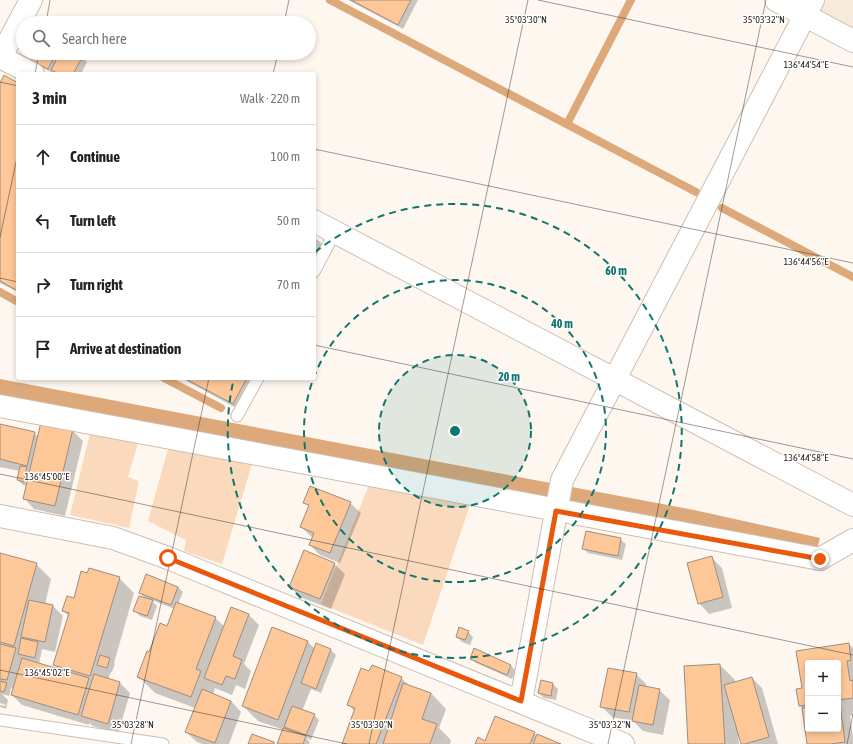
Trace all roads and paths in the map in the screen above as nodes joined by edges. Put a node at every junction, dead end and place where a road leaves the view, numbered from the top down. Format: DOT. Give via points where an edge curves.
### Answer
graph roads {
  1 [pos="31,0"];
  2 [pos="776,0"];
  3 [pos="809,8"];
  4 [pos="22,16"];
  5 [pos="16,28"];
  6 [pos="853,41"];
  7 [pos="0,57"];
  8 [pos="29,72"];
  9 [pos="316,222"];
  10 [pos="335,232"];
  11 [pos="316,268"];
  12 [pos="257,380"];
  13 [pos="615,380"];
  14 [pos="0,406"];
  15 [pos="237,416"];
  16 [pos="853,505"];
  17 [pos="556,507"];
  18 [pos="0,516"];
  19 [pos="853,540"];
  20 [pos="521,701"];
  21 [pos="0,720"];
  22 [pos="163,744"];
  23 [pos="624,744"];
  1 -- 4 [label="street"];
  2 -- 3 [label="street"];
  3 -- 6 [label="street"];
  3 -- 13 [label="street"];
  5 -- 7 [label="street"];
  7 -- 8 [label="street"];
  9 -- 10 [label="street"];
  10 -- 11 [label="lane"];
  10 -- 13 [label="street"];
  12 -- 15 [label="lane"];
  13 -- 16 [label="street"];
  13 -- 17 [label="street" via="562,480"];
  14 -- 17 [label="street"];
  17 -- 19 [label="street" via="820,559"];
  17 -- 20 [label="street"];
  18 -- 20 [label="street" via="113,538"];
  20 -- 23 [label="street"];
  21 -- 22 [label="lane"];
}
